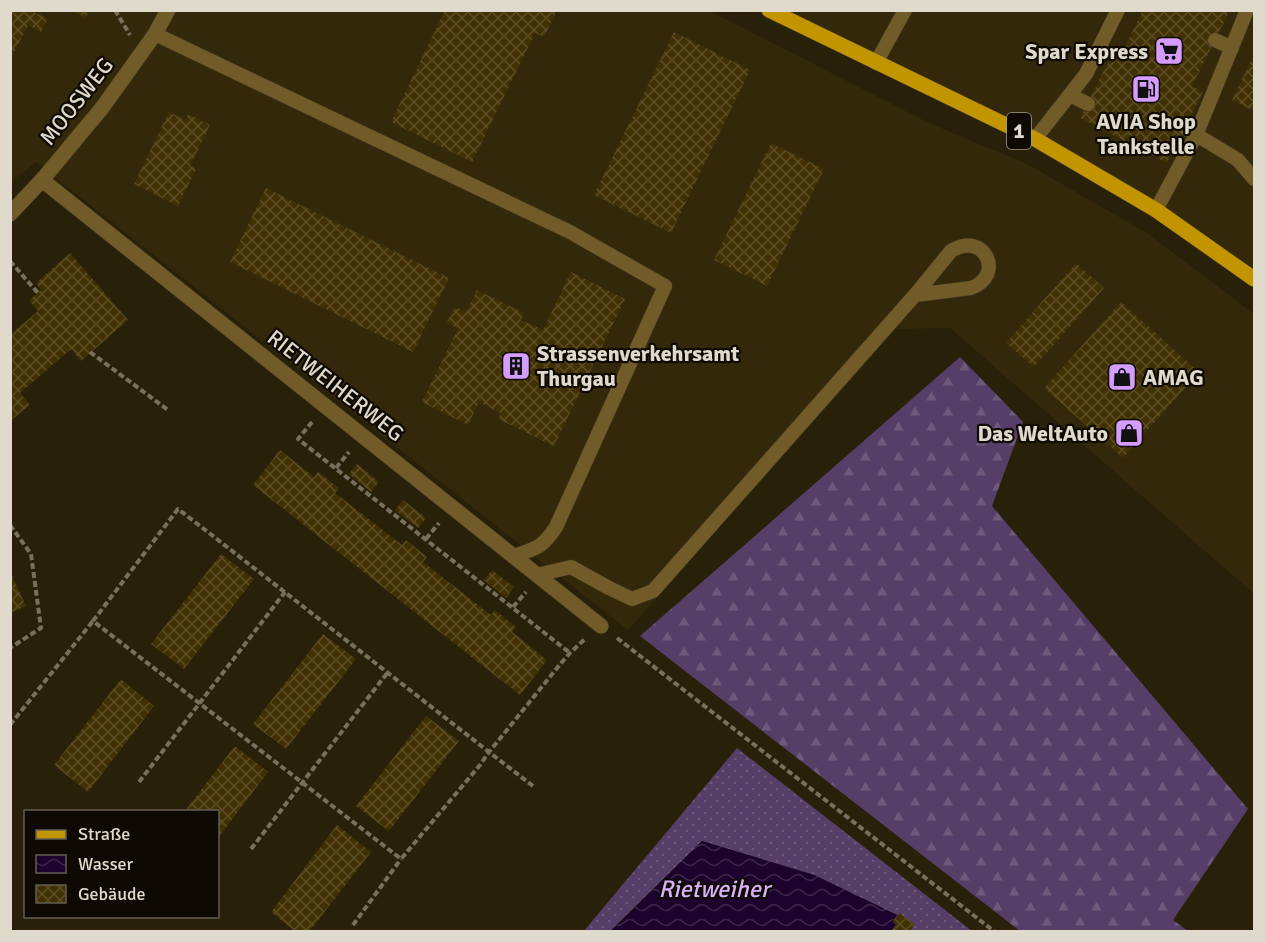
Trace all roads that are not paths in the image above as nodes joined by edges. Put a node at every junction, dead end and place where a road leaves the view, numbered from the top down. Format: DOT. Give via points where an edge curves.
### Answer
graph roads {
  1 [pos="168,10"];
  2 [pos="769,10"];
  3 [pos="905,10"];
  4 [pos="1118,10"];
  5 [pos="1247,10"];
  6 [pos="155,34"];
  7 [pos="1215,40"];
  8 [pos="1232,48"];
  9 [pos="876,63"];
  10 [pos="1086,74"];
  11 [pos="1099,81"];
  12 [pos="1070,95"];
  13 [pos="1088,104"];
  14 [pos="1191,131"];
  15 [pos="1035,139"];
  16 [pos="1254,179"];
  17 [pos="42,180"];
  18 [pos="1156,210"];
  19 [pos="10,214"];
  20 [pos="1254,279"];
  21 [pos="915,295"];
  22 [pos="514,556"];
  23 [pos="534,581"];
  24 [pos="601,626"];
  1 -- 6 [label="street, MOOSWEG"];
  2 -- 9 [label="main road, 1"];
  3 -- 9 [label="lane"];
  4 -- 10 [label="lane" via="1104,55"];
  5 -- 8 [label="lane"];
  6 -- 17 [label="street, MOOSWEG" via="102,108"];
  6 -- 22 [label="lane" via="570,232 665,285 556,527 537,549"];
  7 -- 8 [label="lane"];
  8 -- 14 [label="lane"];
  9 -- 15 [label="main road, 1"];
  10 -- 11 [label="lane"];
  10 -- 12 [label="lane"];
  12 -- 13 [label="lane"];
  12 -- 15 [label="lane"];
  14 -- 16 [label="lane" via="1238,160"];
  14 -- 18 [label="lane"];
  15 -- 18 [label="main road, 1"];
  17 -- 19 [label="street, MOOSWEG"];
  17 -- 22 [label="street, RIETWEIHERWEG"];
  18 -- 20 [label="main road, 1"];
  21 -- 21 [label="lane" via="978,285 989,267 985,253 972,245 958,246"];
  21 -- 23 [label="lane" via="653,591 632,599 571,567"];
  22 -- 23 [label="street, RIETWEIHERWEG"];
  23 -- 24 [label="street, RIETWEIHERWEG"];
}
